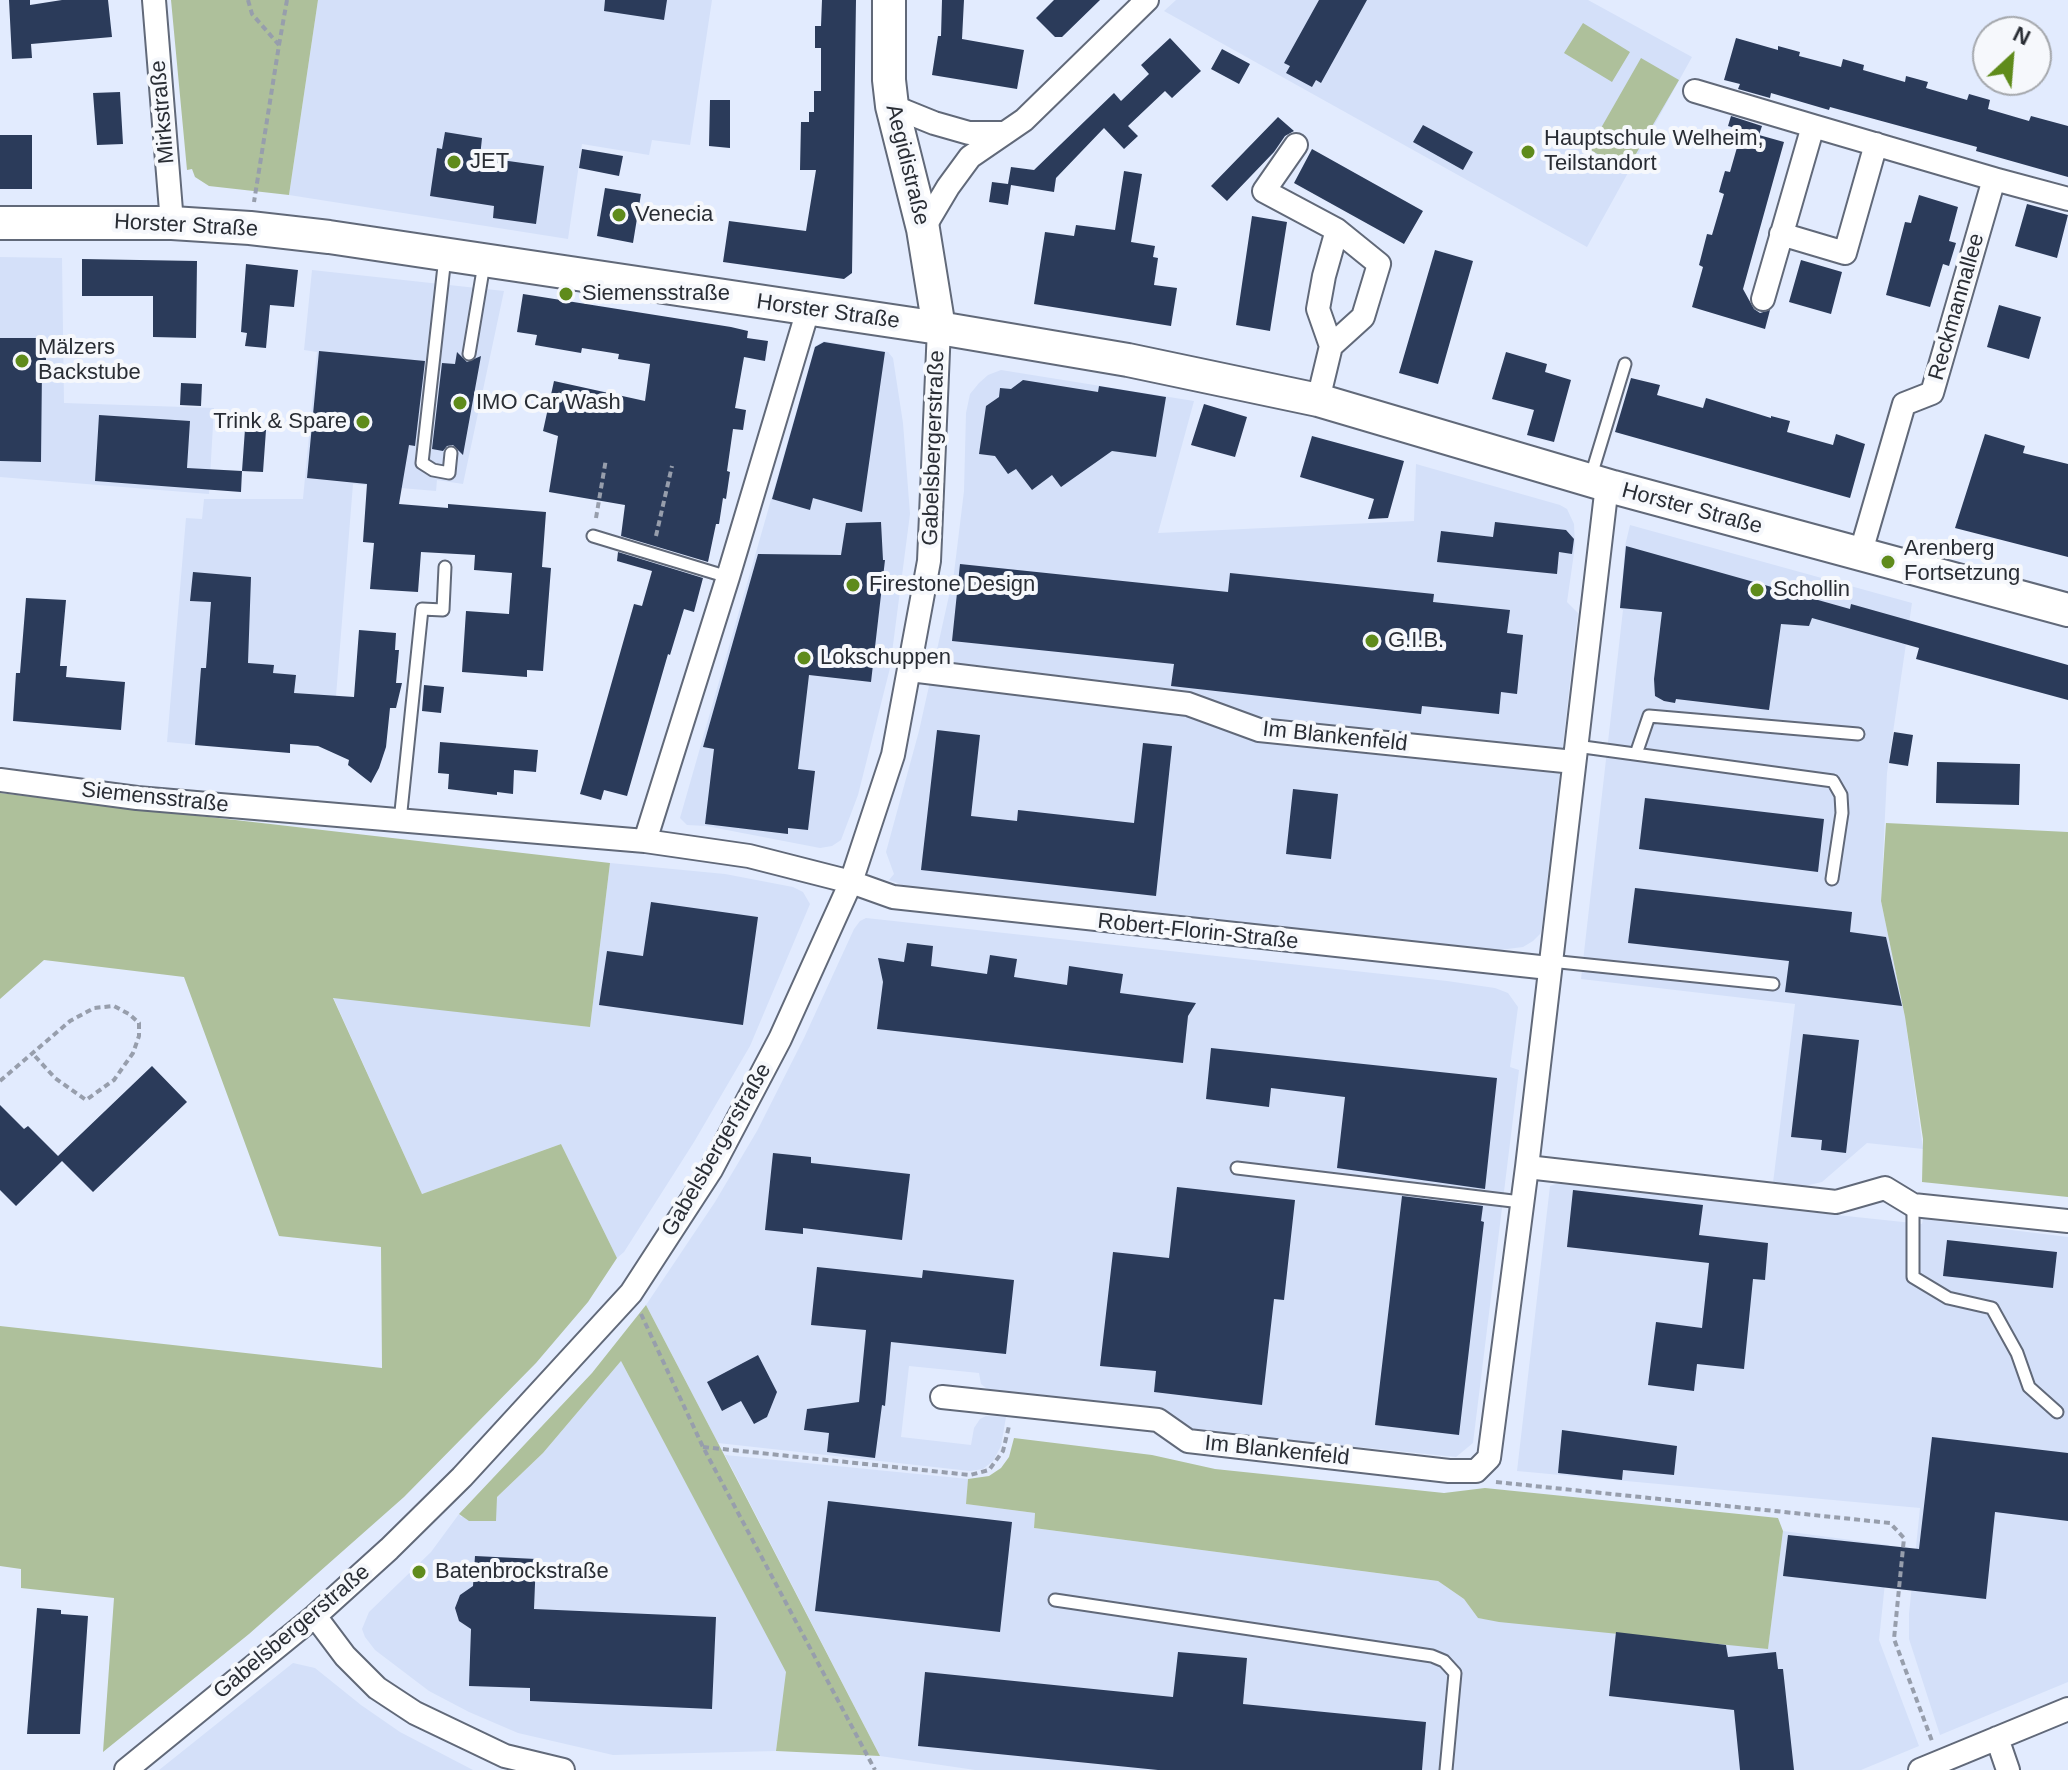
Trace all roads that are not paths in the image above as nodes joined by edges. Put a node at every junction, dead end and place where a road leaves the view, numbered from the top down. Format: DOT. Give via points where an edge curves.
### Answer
graph roads {
  1 [pos="154,0"];
  2 [pos="889,0"];
  3 [pos="1147,0"];
  4 [pos="1695,91"];
  5 [pos="892,106"];
  6 [pos="1813,126"];
  7 [pos="1002,133"];
  8 [pos="1876,144"];
  9 [pos="1296,145"];
  10 [pos="1994,179"];
  11 [pos="2068,199"];
  12 [pos="0,223"];
  13 [pos="172,223"];
  14 [pos="923,229"];
  15 [pos="1337,230"];
  16 [pos="1781,234"];
  17 [pos="446,253"];
  18 [pos="485,259"];
  19 [pos="1763,299"];
  20 [pos="808,310"];
  21 [pos="939,328"];
  22 [pos="1331,346"];
  23 [pos="469,354"];
  24 [pos="1625,364"];
  25 [pos="1318,400"];
  26 [pos="451,453"];
  27 [pos="1598,482"];
  28 [pos="593,536"];
  29 [pos="1860,555"];
  30 [pos="445,567"];
  31 [pos="728,577"];
  32 [pos="2068,610"];
  33 [pos="910,670"];
  34 [pos="1858,734"];
  35 [pos="1575,754"];
  36 [pos="1636,754"];
  37 [pos="0,780"];
  38 [pos="400,821"];
  39 [pos="645,841"];
  40 [pos="1832,879"];
  41 [pos="851,882"];
  42 [pos="1549,964"];
  43 [pos="1773,984"];
  44 [pos="1527,1167"];
  45 [pos="1237,1168"];
  46 [pos="1521,1202"];
  47 [pos="1913,1205"];
  48 [pos="2068,1221"];
  49 [pos="942,1397"];
  50 [pos="2057,1412"];
  51 [pos="1055,1600"];
  52 [pos="315,1616"];
  53 [pos="2068,1709"];
  54 [pos="1997,1738"];
  55 [pos="1930,1766"];
  56 [pos="126,1770"];
  57 [pos="563,1770"];
  58 [pos="1446,1770"];
  59 [pos="2008,1770"];
  1 -- 13 [label="street, Mirkstraße"];
  2 -- 5 [label="main road, Aegidistraße"];
  3 -- 7 [label="street" via="1024,120"];
  4 -- 6 [label="street"];
  5 -- 7 [label="street" via="969,133"];
  5 -- 14 [label="main road, Aegidistraße"];
  6 -- 8 [label="street"];
  6 -- 16 [label="street"];
  7 -- 14 [label="street" via="970,157"];
  8 -- 10 [label="street"];
  8 -- 16 [label="street" via="1845,253"];
  9 -- 15 [label="street" via="1264,191"];
  10 -- 11 [label="street"];
  10 -- 29 [label="street, Reckmannallee" via="1932,393 1904,404"];
  12 -- 13 [label="main road, Horster Straße"];
  13 -- 17 [label="main road, Horster Straße"];
  14 -- 21 [label="main road, Aegidistraße"];
  15 -- 22 [label="street" via="1318,309"];
  15 -- 22 [label="street" via="1379,264 1363,317"];
  16 -- 19 [label="street"];
  17 -- 18 [label="main road, Horster Straße"];
  17 -- 26 [label="lane" via="422,463 449,473"];
  18 -- 20 [label="main road, Horster Straße"];
  18 -- 23 [label="lane"];
  20 -- 21 [label="main road, Horster Straße"];
  20 -- 31 [label="street"];
  21 -- 25 [label="main road, Horster Straße"];
  21 -- 33 [label="street, Gabelsbergerstraße" via="929,561"];
  22 -- 25 [label="street"];
  24 -- 27 [label="lane"];
  25 -- 27 [label="main road, Horster Straße"];
  27 -- 29 [label="main road, Horster Straße"];
  27 -- 35 [label="street"];
  28 -- 31 [label="lane"];
  29 -- 32 [label="main road, Horster Straße"];
  30 -- 38 [label="lane" via="443,610 422,609"];
  31 -- 39 [label="street"];
  33 -- 35 [label="street, Im Blankenfeld" via="1188,704 1259,730"];
  33 -- 41 [label="street, Gabelsbergerstraße" via="893,755"];
  34 -- 36 [label="lane" via="1649,716"];
  35 -- 36 [label="lane"];
  35 -- 42 [label="street"];
  36 -- 40 [label="lane" via="1833,781 1842,813"];
  37 -- 38 [label="street, Siemensstraße"];
  38 -- 39 [label="street, Siemensstraße"];
  39 -- 41 [label="street, Siemensstraße" via="749,856"];
  41 -- 42 [label="street, Robert-Florin-Straße" via="893,897"];
  41 -- 52 [label="street, Gabelsbergerstraße" via="780,1039 711,1170 631,1293 462,1477"];
  42 -- 43 [label="lane"];
  42 -- 44 [label="street"];
  44 -- 46 [label="street"];
  44 -- 47 [label="street" via="1836,1202 1885,1188"];
  45 -- 46 [label="lane"];
  46 -- 49 [label="street, Im Blankenfeld" via="1494,1433 1489,1458 1476,1471 1188,1441 1158,1420"];
  47 -- 48 [label="street"];
  47 -- 50 [label="lane" via="1913,1277 1948,1298 1992,1308 2029,1387"];
  51 -- 58 [label="lane" via="1444,1661 1455,1673"];
  52 -- 56 [label="street, Gabelsbergerstraße"];
  52 -- 57 [label="street" via="377,1688 415,1713 505,1756"];
  53 -- 54 [label="street"];
  54 -- 55 [label="street"];
  54 -- 59 [label="street"];
}
